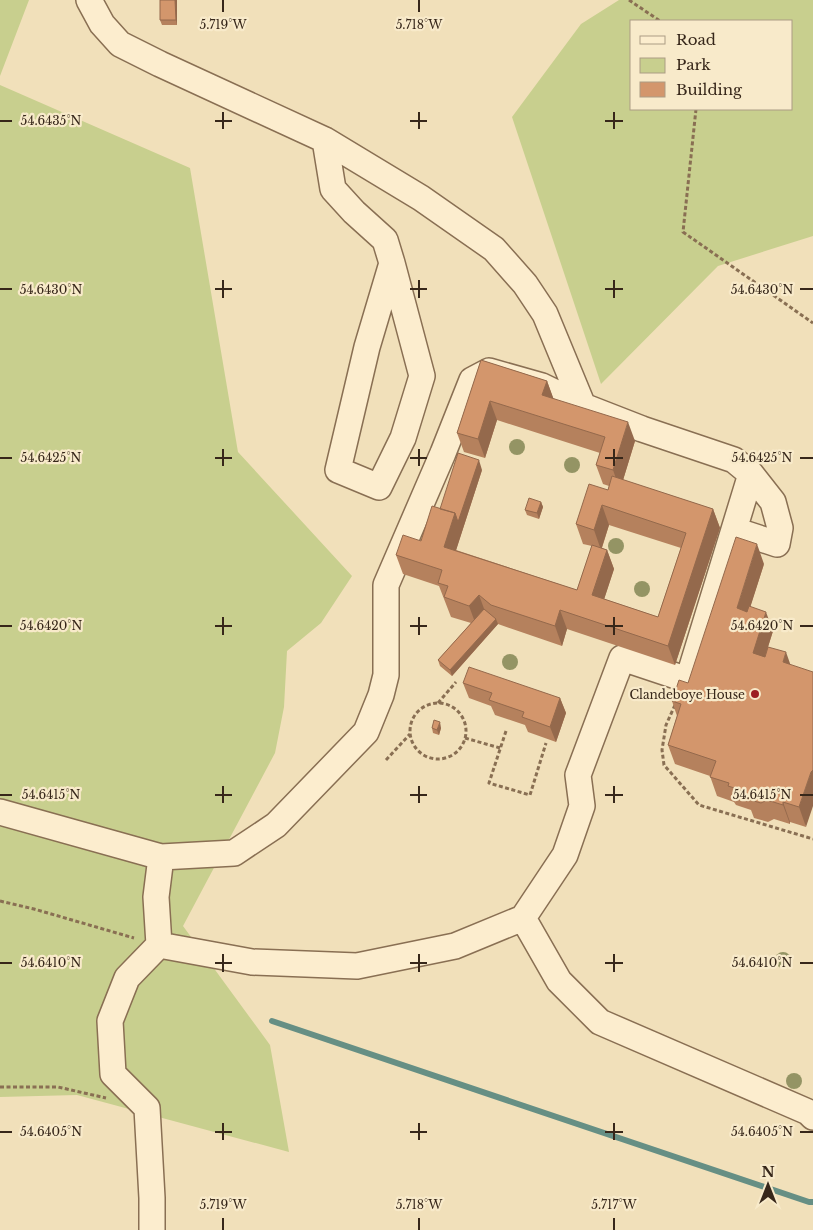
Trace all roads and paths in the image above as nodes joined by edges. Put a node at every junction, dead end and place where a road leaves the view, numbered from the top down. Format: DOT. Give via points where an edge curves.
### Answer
graph roads {
  1 [pos="89,0"];
  2 [pos="629,0"];
  3 [pos="659,20"];
  4 [pos="696,110"];
  5 [pos="325,140"];
  6 [pos="392,263"];
  7 [pos="813,323"];
  8 [pos="583,406"];
  9 [pos="404,438"];
  10 [pos="443,453"];
  11 [pos="751,474"];
  12 [pos="734,530"];
  13 [pos="688,680"];
  14 [pos="456,682"];
  15 [pos="438,703"];
  16 [pos="506,731"];
  17 [pos="410,733"];
  18 [pos="465,738"];
  19 [pos="546,743"];
  20 [pos="500,748"];
  21 [pos="386,760"];
  22 [pos="0,812"];
  23 [pos="813,839"];
  24 [pos="161,857"];
  25 [pos="0,901"];
  26 [pos="523,918"];
  27 [pos="159,945"];
  28 [pos="0,1087"];
  29 [pos="112,1100"];
  30 [pos="813,1117"];
  31 [pos="152,1230"];
  1 -- 5 [label="lane" via="102,24 120,44"];
  2 -- 3 [label="path"];
  4 -- 7 [label="path" via="683,232"];
  5 -- 6 [label="lane" via="333,189 385,240"];
  5 -- 8 [label="lane" via="421,198 494,249 525,284 545,314"];
  6 -- 9 [label="lane" via="422,376"];
  6 -- 9 [label="lane" via="367,348 338,470 379,487"];
  8 -- 10 [label="lane" via="542,386 489,371 472,380"];
  8 -- 11 [label="lane" via="734,460"];
  9 -- 10 [label="lane"];
  10 -- 24 [label="lane" via="386,585 386,675 366,732 276,824 234,852"];
  11 -- 12 [label="lane"];
  11 -- 12 [label="lane" via="773,502 780,528 777,544"];
  12 -- 13 [label="lane"];
  13 -- 23 [label="path" via="666,726 662,750 664,765 699,805"];
  13 -- 26 [label="lane" via="622,658 578,775 582,806 565,855"];
  14 -- 15 [label="path"];
  15 -- 17 [label="path" via="416,714"];
  15 -- 18 [label="path" via="456,709 462,716 466,724"];
  16 -- 20 [label="path"];
  17 -- 18 [label="path" via="421,753 437,759 454,754"];
  17 -- 21 [label="path"];
  18 -- 20 [label="path"];
  19 -- 20 [label="path" via="530,795 489,783"];
  22 -- 24 [label="lane"];
  24 -- 27 [label="lane" via="156,897"];
  25 -- 27 [label="path"];
  26 -- 27 [label="lane" via="455,946 357,966 252,962"];
  26 -- 30 [label="lane" via="559,981 600,1022 808,1112"];
  27 -- 31 [label="lane" via="127,978 110,1021 112,1074 147,1108"];
  28 -- 29 [label="path" via="58,1087"];
}
